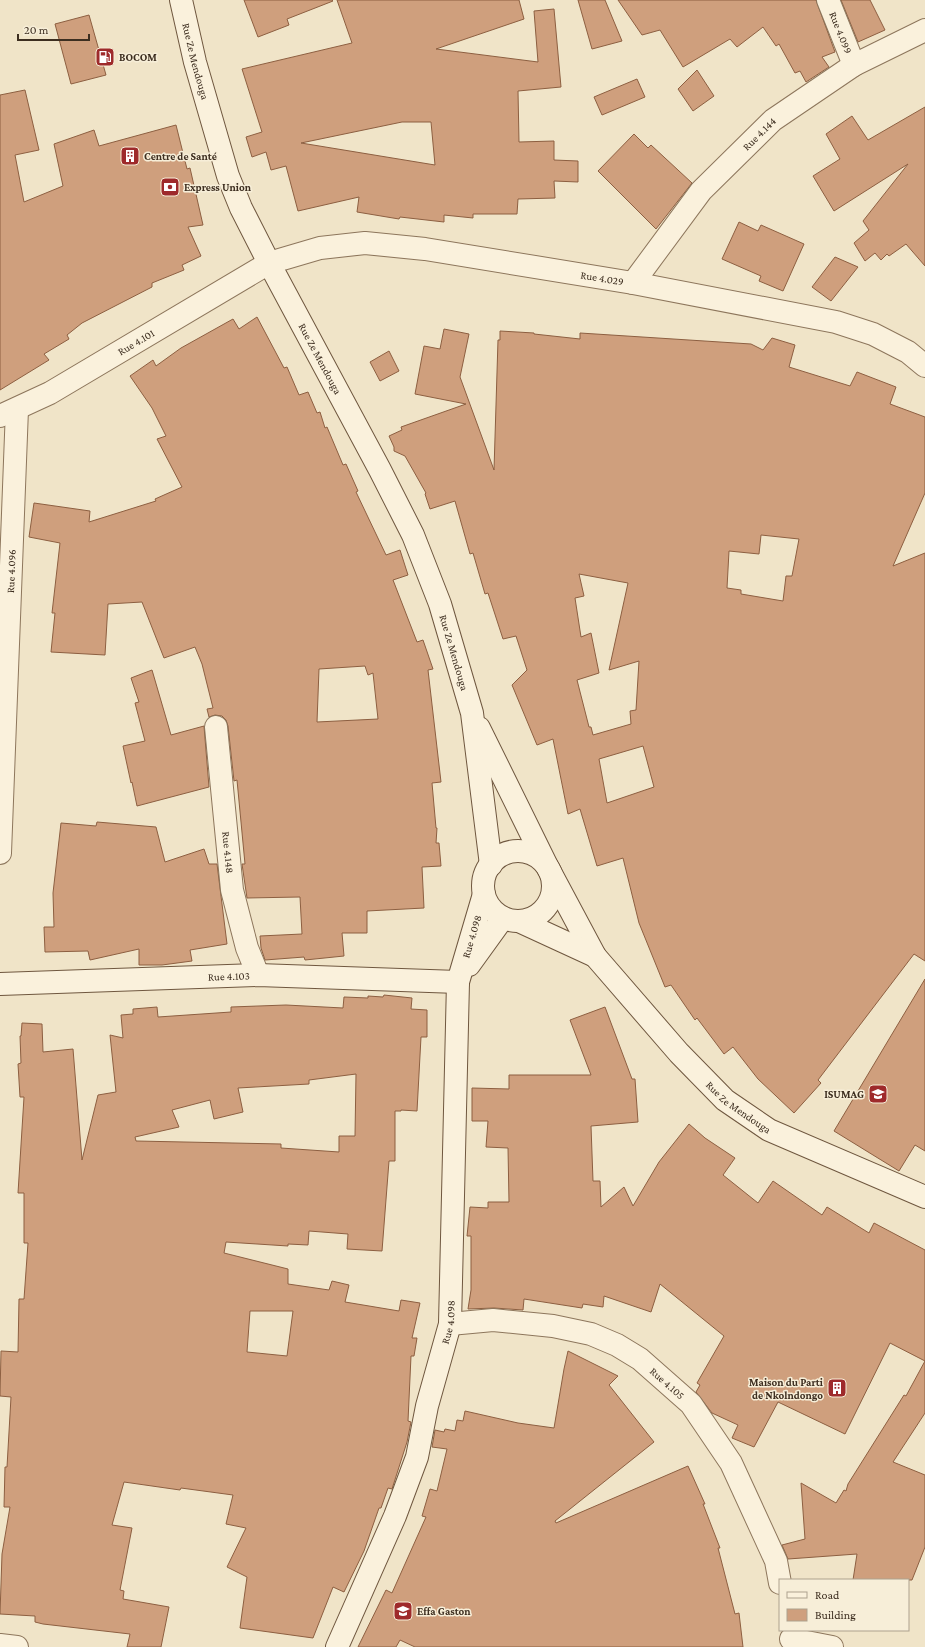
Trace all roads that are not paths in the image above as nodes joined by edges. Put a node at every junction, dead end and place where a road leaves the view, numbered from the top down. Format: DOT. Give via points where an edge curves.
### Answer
graph roads {
  1 [pos="181,0"];
  2 [pos="828,0"];
  3 [pos="925,30"];
  4 [pos="854,65"];
  5 [pos="269,263"];
  6 [pos="633,283"];
  7 [pos="925,366"];
  8 [pos="9,413"];
  9 [pos="472,713"];
  10 [pos="216,727"];
  11 [pos="0,853"];
  12 [pos="491,865"];
  13 [pos="548,868"];
  14 [pos="484,894"];
  15 [pos="511,920"];
  16 [pos="595,956"];
  17 [pos="258,975"];
  18 [pos="458,980"];
  19 [pos="0,984"];
  20 [pos="925,1197"];
  21 [pos="450,1324"];
  22 [pos="779,1579"];
  23 [pos="790,1639"];
  24 [pos="0,1645"];
  25 [pos="17,1647"];
  26 [pos="337,1647"];
  27 [pos="832,1647"];
  1 -- 5 [label="street, Rue Ze Mendouga" via="195,62 228,176"];
  2 -- 4 [label="street, Rue 4.099"];
  3 -- 4 [label="street, Rue 4.144"];
  4 -- 6 [label="street, Rue 4.144" via="773,120 701,191"];
  5 -- 6 [label="street, Rue 4.029" via="320,248 364,243 425,249"];
  5 -- 8 [label="street, Rue 4.101" via="50,393"];
  5 -- 9 [label="street, Rue Ze Mendouga" via="413,535 440,604"];
  6 -- 7 [label="street, Rue 4.029" via="836,322 873,334 908,352"];
  8 -- 11 [label="street, Rue 4.096"];
  9 -- 12 [label="street, Rue Ze Mendouga"];
  9 -- 13 [label="street, Rue Ze Mendouga"];
  10 -- 17 [label="street, Rue 4.148" via="232,890 247,948"];
  12 -- 13 [label="street" via="509,852 520,851 531,854"];
  12 -- 14 [label="street" via="483,884"];
  13 -- 15 [label="street" via="552,879 552,891 548,903 531,919"];
  13 -- 16 [label="street, Rue Ze Mendouga"];
  14 -- 15 [label="street" via="494,912"];
  14 -- 18 [label="street, Rue 4.098"];
  15 -- 16 [label="street, Rue Ze Mendouga"];
  15 -- 18 [label="street, Rue 4.098"];
  16 -- 20 [label="street, Rue Ze Mendouga" via="679,1054 725,1100 769,1130"];
  17 -- 18 [label="street, Rue 4.103"];
  17 -- 19 [label="street, Rue 4.103"];
  18 -- 21 [label="street, Rue 4.098"];
  21 -- 22 [label="street, Rue 4.105" via="493,1320 553,1326 591,1334 617,1345 640,1359 691,1404 731,1463 776,1561"];
  21 -- 26 [label="street, Rue 4.098" via="427,1406 417,1457 395,1516"];
  23 -- 27 [label="street"];
  24 -- 25 [label="street"];
}
